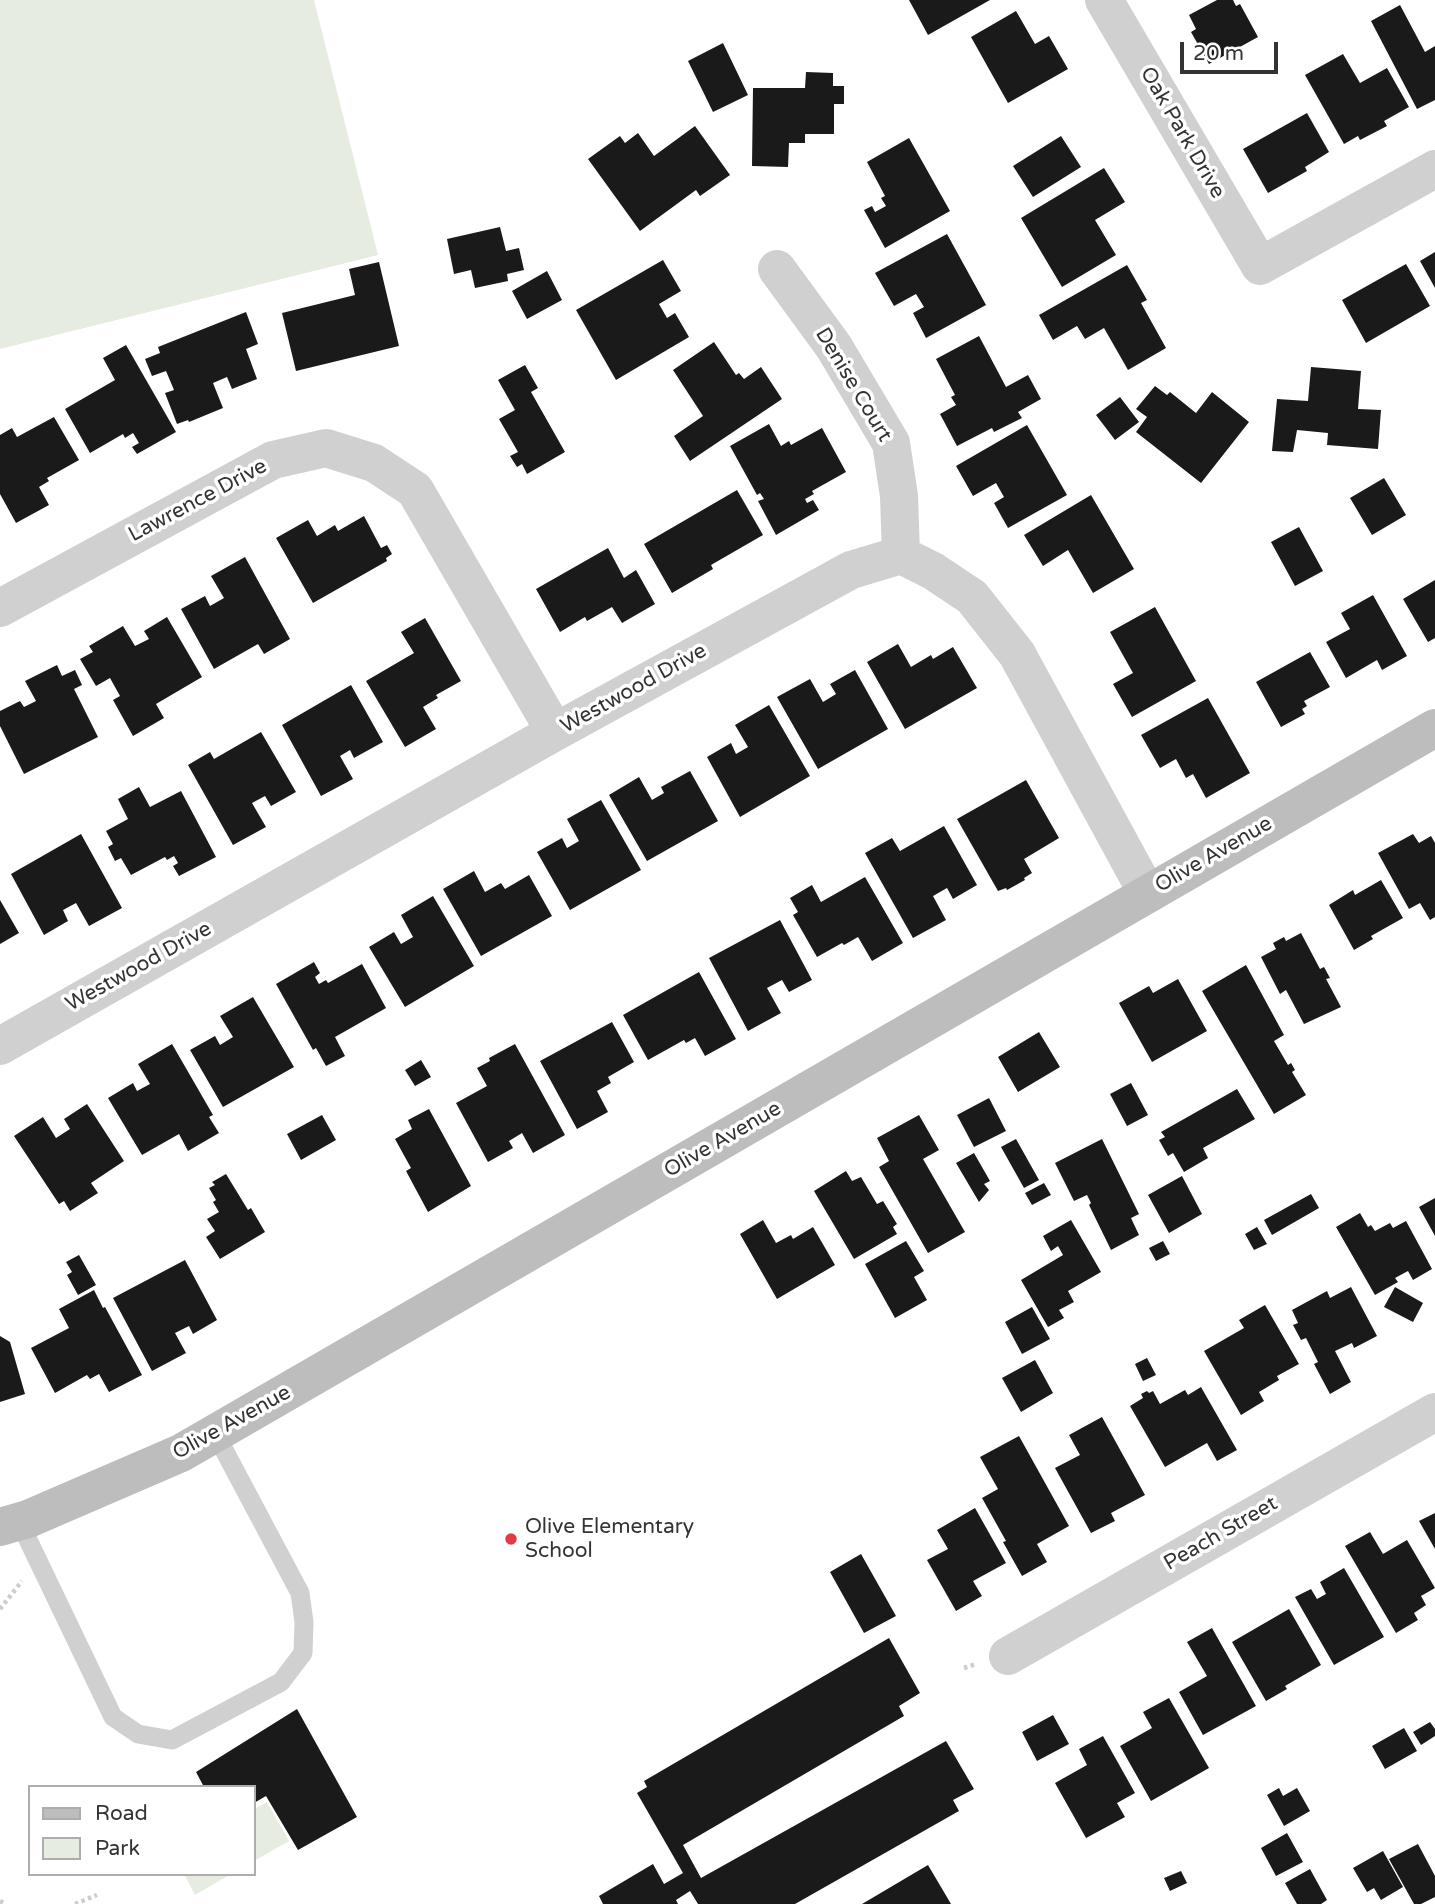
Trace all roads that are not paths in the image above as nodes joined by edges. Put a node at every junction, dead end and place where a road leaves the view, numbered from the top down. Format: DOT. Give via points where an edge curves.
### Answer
graph roads {
  1 [pos="1104,0"];
  2 [pos="1435,169"];
  3 [pos="777,269"];
  4 [pos="901,555"];
  5 [pos="0,608"];
  6 [pos="1435,728"];
  7 [pos="555,732"];
  8 [pos="1147,892"];
  9 [pos="0,1046"];
  10 [pos="1435,1412"];
  11 [pos="215,1433"];
  12 [pos="10,1524"];
  13 [pos="1007,1656"];
  1 -- 2 [label="street, Oak Park Drive" via="1260,266"];
  3 -- 4 [label="street, Denise Court" via="834,347 891,443"];
  4 -- 7 [label="street, Westwood Drive" via="850,570"];
  4 -- 8 [label="street" via="972,597 1017,654"];
  5 -- 7 [label="street, Lawrence Drive" via="274,460 326,448 374,463 415,490"];
  6 -- 8 [label="street, Olive Avenue"];
  7 -- 9 [label="street, Westwood Drive"];
  8 -- 11 [label="street, Olive Avenue"];
  10 -- 13 [label="street, Peach Street"];
  11 -- 12 [label="street, Olive Avenue" via="181,1453"];
  11 -- 12 [label="lane" via="300,1593 303,1653 281,1682 172,1740 138,1734 113,1717"];
}
